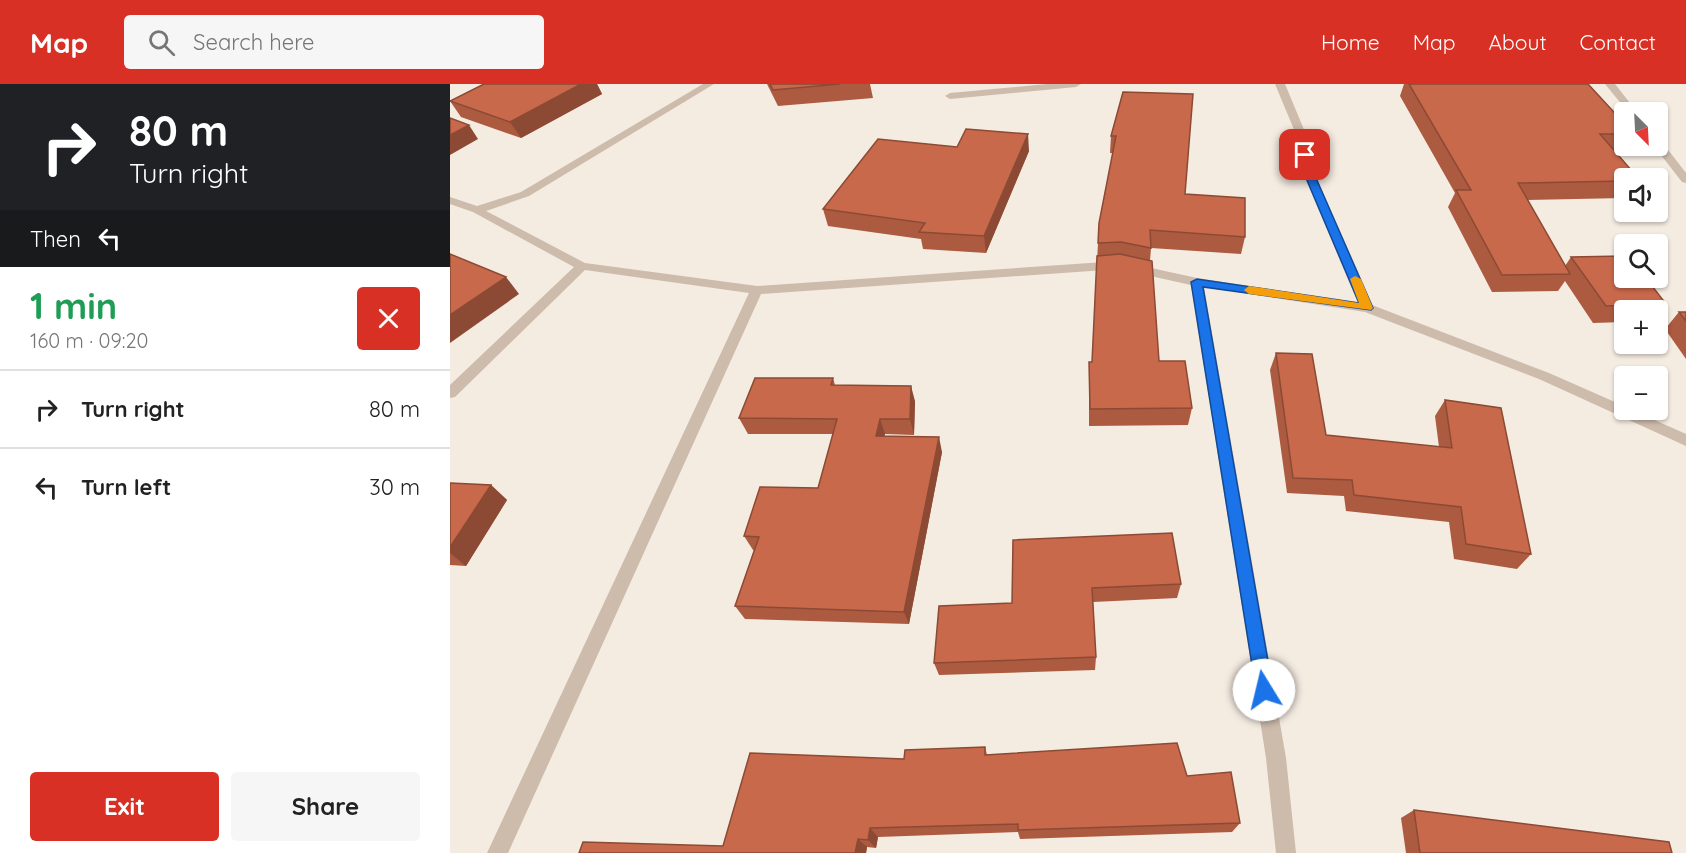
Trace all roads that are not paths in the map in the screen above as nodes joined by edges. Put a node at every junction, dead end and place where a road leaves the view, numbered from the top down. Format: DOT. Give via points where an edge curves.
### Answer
graph roads {
  1 [pos="709,84"];
  2 [pos="1076,84"];
  3 [pos="1280,84"];
  4 [pos="1610,84"];
  5 [pos="950,96"];
  6 [pos="1625,102"];
  7 [pos="1667,156"];
  8 [pos="1686,180"];
  9 [pos="450,200"];
  10 [pos="477,210"];
  11 [pos="582,266"];
  12 [pos="1197,282"];
  13 [pos="757,290"];
  14 [pos="1367,308"];
  15 [pos="450,393"];
  16 [pos="1686,440"];
  17 [pos="497,853"];
  18 [pos="1286,853"];
  1 -- 10 [label="street" via="525,194"];
  2 -- 5 [label="street"];
  3 -- 14 [label="street" via="1300,132 1311,178"];
  4 -- 6 [label="street"];
  7 -- 8 [label="street"];
  9 -- 10 [label="street"];
  10 -- 11 [label="street"];
  11 -- 13 [label="street"];
  11 -- 15 [label="street"];
  12 -- 13 [label="street" via="1119,265"];
  12 -- 14 [label="street"];
  12 -- 18 [label="street" via="1276,758"];
  13 -- 17 [label="street"];
  14 -- 16 [label="street" via="1544,376"];
}
